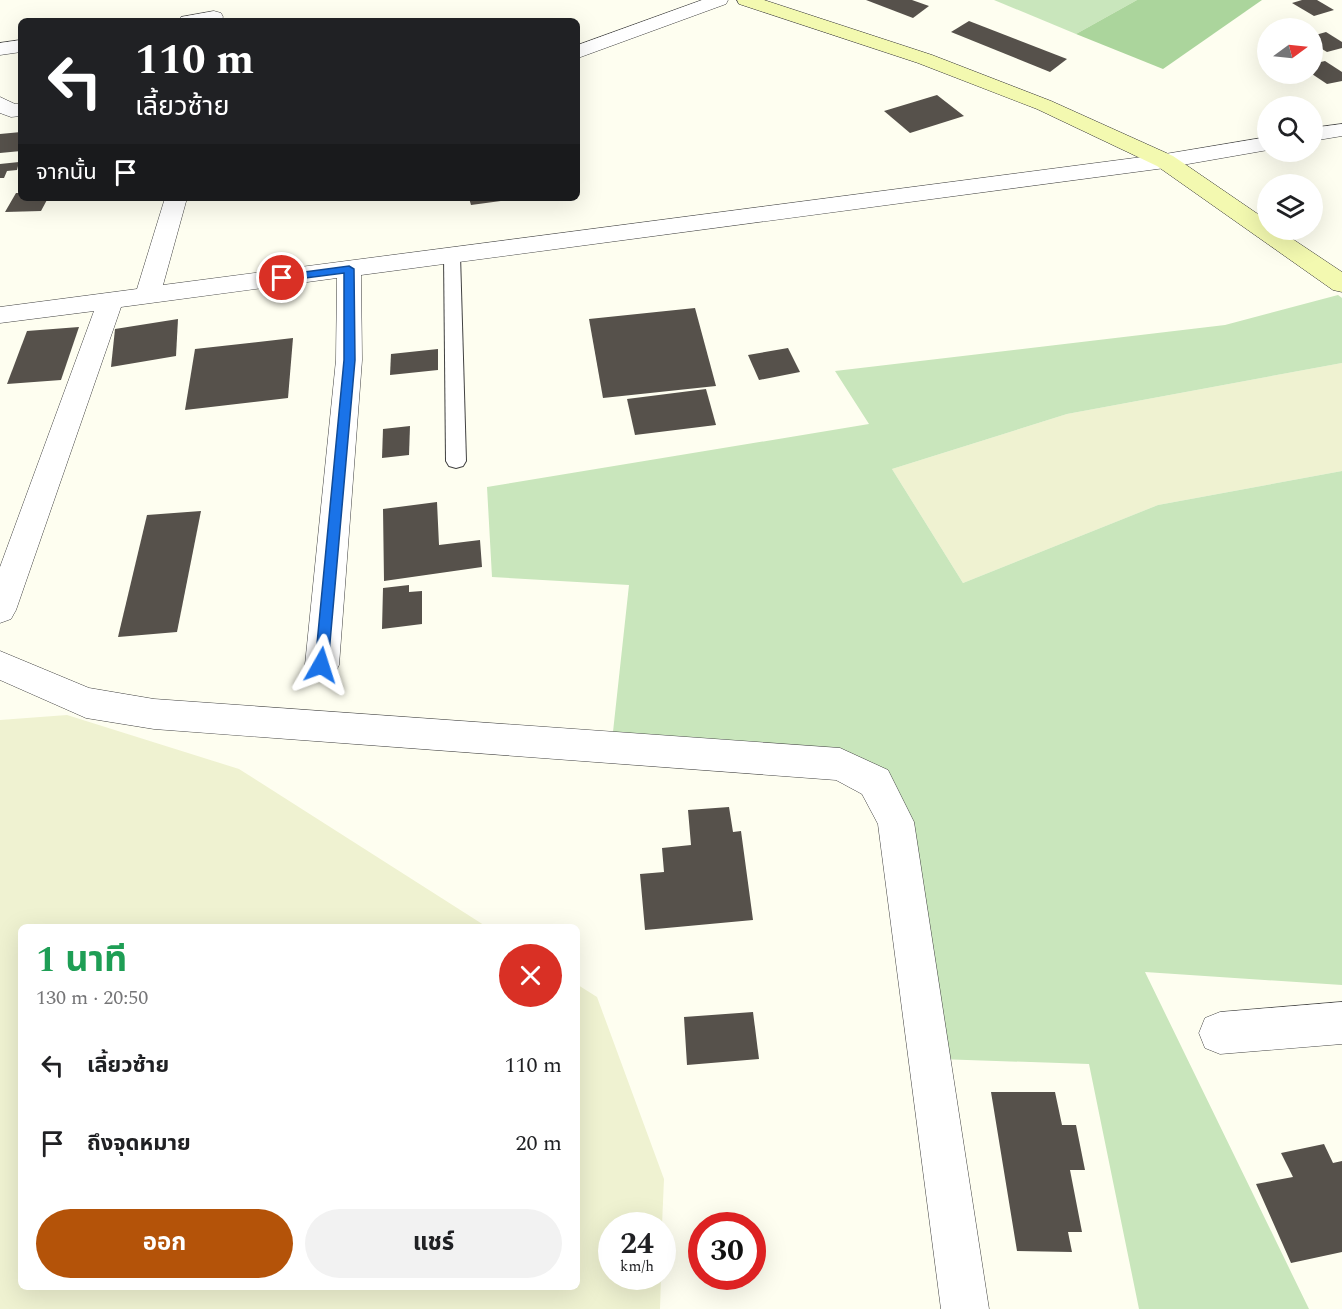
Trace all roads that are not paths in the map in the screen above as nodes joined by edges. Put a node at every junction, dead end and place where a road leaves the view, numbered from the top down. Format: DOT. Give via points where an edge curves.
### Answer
graph roads {
  1 [pos="719,0"];
  2 [pos="746,0"];
  3 [pos="213,13"];
  4 [pos="197,18"];
  5 [pos="18,46"];
  6 [pos="0,49"];
  7 [pos="580,51"];
  8 [pos="0,104"];
  9 [pos="18,110"];
  10 [pos="1342,130"];
  11 [pos="1323,133"];
  12 [pos="1257,145"];
  13 [pos="1165,161"];
  14 [pos="175,201"];
  15 [pos="452,255"];
  16 [pos="349,269"];
  17 [pos="1342,284"];
  18 [pos="147,296"];
  19 [pos="111,300"];
  20 [pos="0,315"];
  21 [pos="456,461"];
  22 [pos="0,610"];
  23 [pos="0,665"];
  24 [pos="321,665"];
  25 [pos="1342,1023"];
  26 [pos="1220,1033"];
  27 [pos="965,1309"];
  1 -- 7 [label="street"];
  2 -- 13 [label="street" via="925,59 1044,105"];
  3 -- 4 [label="street"];
  5 -- 6 [label="street"];
  8 -- 9 [label="street"];
  10 -- 11 [label="street"];
  12 -- 13 [label="street"];
  13 -- 15 [label="street"];
  13 -- 17 [label="street"];
  14 -- 18 [label="street"];
  15 -- 16 [label="street"];
  15 -- 21 [label="lane"];
  16 -- 18 [label="street"];
  16 -- 24 [label="street" via="349,360"];
  18 -- 19 [label="street"];
  19 -- 20 [label="street"];
  19 -- 22 [label="street"];
  23 -- 27 [label="street" via="86,703 154,714 840,764 874,782 896,822"];
  25 -- 26 [label="street"];
}
